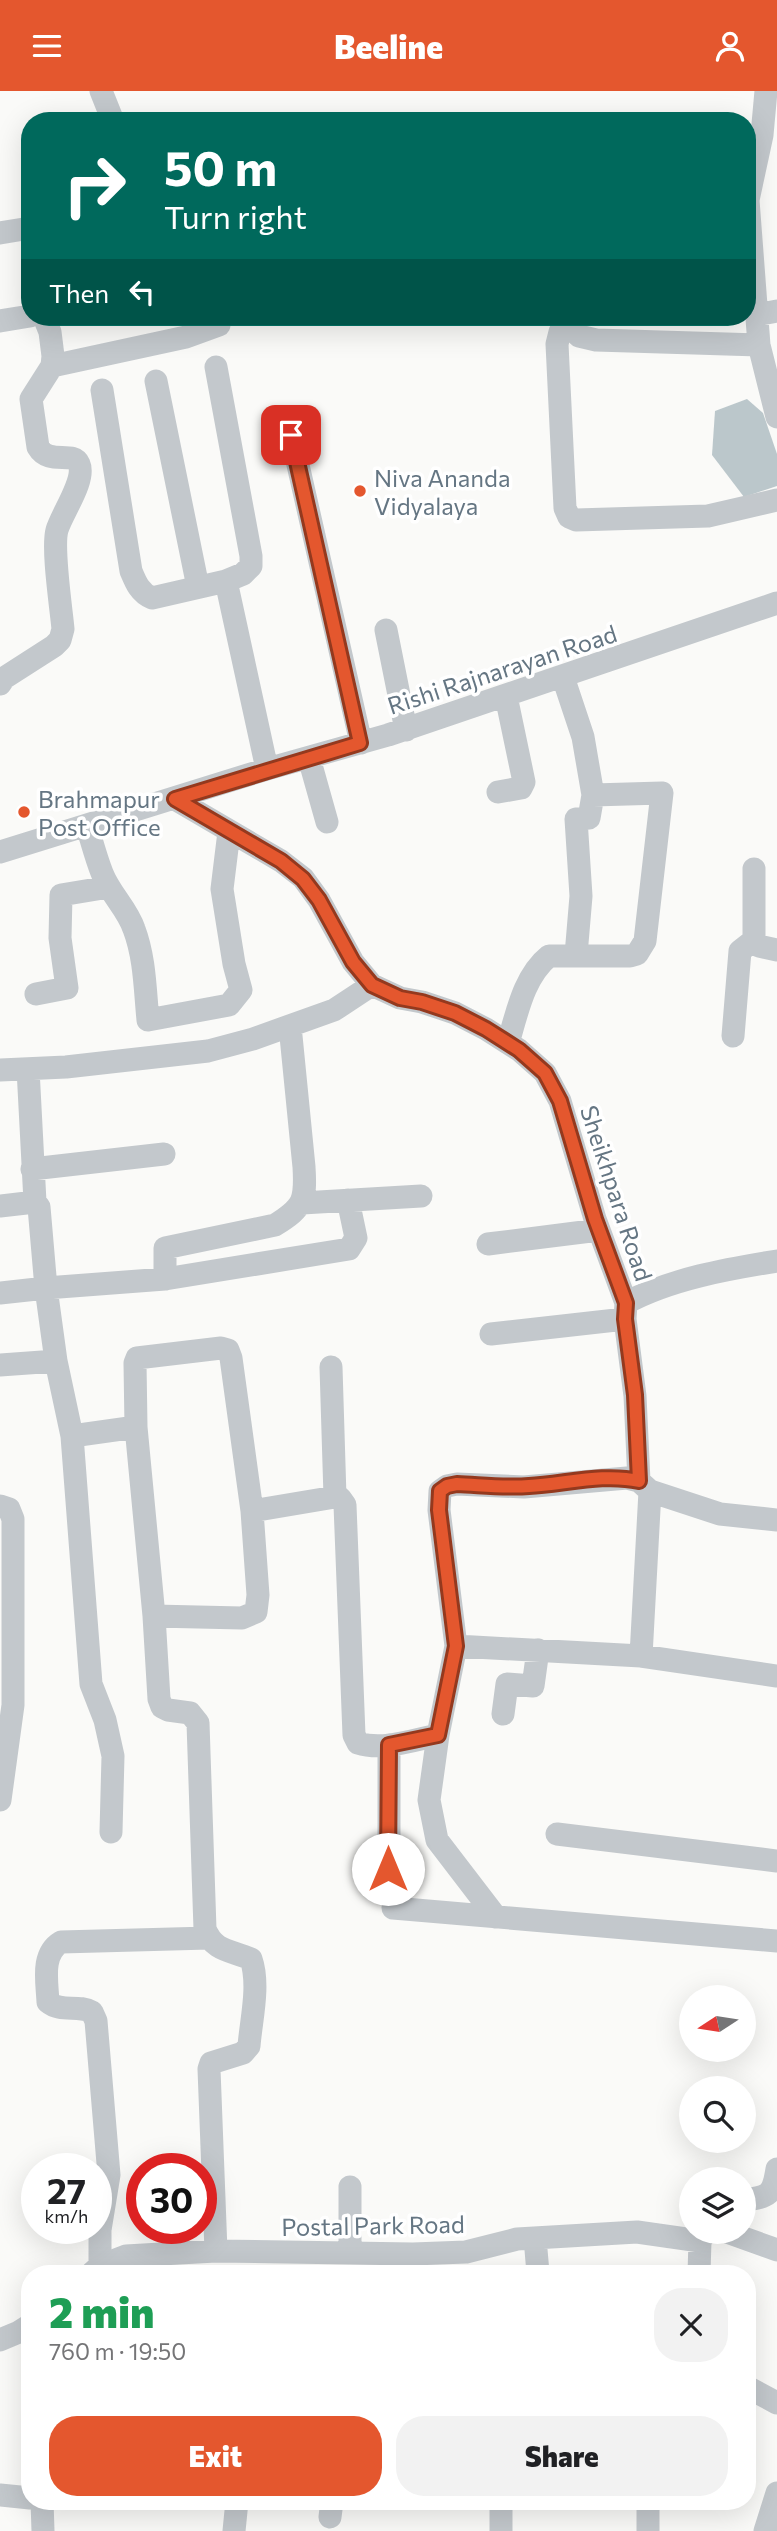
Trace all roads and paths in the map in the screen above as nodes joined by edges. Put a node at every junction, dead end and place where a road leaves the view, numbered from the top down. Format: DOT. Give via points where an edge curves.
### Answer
graph roads {
  1 [pos="102,91"];
  2 [pos="766,91"];
  3 [pos="110,112"];
  4 [pos="756,148"];
  5 [pos="21,230"];
  6 [pos="0,233"];
  7 [pos="756,250"];
  8 [pos="766,313"];
  9 [pos="21,318"];
  10 [pos="0,321"];
  11 [pos="48,326"];
  12 [pos="216,326"];
  13 [pos="562,326"];
  14 [pos="570,326"];
  15 [pos="759,345"];
  16 [pos="52,366"];
  17 [pos="216,367"];
  18 [pos="156,381"];
  19 [pos="102,390"];
  20 [pos="777,417"];
  21 [pos="291,435"];
  22 [pos="777,500"];
  23 [pos="226,580"];
  24 [pos="198,587"];
  25 [pos="777,603"];
  26 [pos="386,630"];
  27 [pos="563,677"];
  28 [pos="0,684"];
  29 [pos="506,696"];
  30 [pos="406,730"];
  31 [pos="360,743"];
  32 [pos="309,758"];
  33 [pos="267,769"];
  34 [pos="499,792"];
  35 [pos="593,795"];
  36 [pos="175,799"];
  37 [pos="327,822"];
  38 [pos="88,826"];
  39 [pos="229,832"];
  40 [pos="0,852"];
  41 [pos="754,870"];
  42 [pos="109,887"];
  43 [pos="754,940"];
  44 [pos="777,950"];
  45 [pos="576,955"];
  46 [pos="372,985"];
  47 [pos="36,994"];
  48 [pos="290,1026"];
  49 [pos="733,1036"];
  50 [pos="508,1043"];
  51 [pos="28,1069"];
  52 [pos="0,1070"];
  53 [pos="164,1154"];
  54 [pos="32,1169"];
  55 [pos="421,1196"];
  56 [pos="348,1200"];
  57 [pos="35,1202"];
  58 [pos="302,1203"];
  59 [pos="0,1206"];
  60 [pos="599,1230"];
  61 [pos="488,1244"];
  62 [pos="777,1261"];
  63 [pos="165,1279"];
  64 [pos="46,1288"];
  65 [pos="0,1293"];
  66 [pos="625,1311"];
  67 [pos="491,1334"];
  68 [pos="56,1361"];
  69 [pos="0,1365"];
  70 [pos="331,1367"];
  71 [pos="136,1427"];
  72 [pos="72,1436"];
  73 [pos="645,1486"];
  74 [pos="335,1497"];
  75 [pos="0,1506"];
  76 [pos="252,1511"];
  77 [pos="777,1520"];
  78 [pos="154,1616"];
  79 [pos="456,1646"];
  80 [pos="538,1650"];
  81 [pos="642,1656"];
  82 [pos="777,1676"];
  83 [pos="503,1714"];
  84 [pos="438,1735"];
  85 [pos="389,1745"];
  86 [pos="0,1800"];
  87 [pos="111,1832"];
  88 [pos="557,1834"];
  89 [pos="777,1861"];
  90 [pos="388,1869"];
  91 [pos="393,1908"];
  92 [pos="496,1917"];
  93 [pos="209,1938"];
  94 [pos="777,1941"];
  95 [pos="777,2169"];
  96 [pos="350,2187"];
  97 [pos="756,2199"];
  98 [pos="679,2235"];
  99 [pos="535,2238"];
  100 [pos="756,2242"];
  101 [pos="702,2244"];
  102 [pos="777,2250"];
  103 [pos="216,2251"];
  104 [pos="350,2253"];
  105 [pos="258,2263"];
  106 [pos="96,2265"];
  107 [pos="107,2265"];
  108 [pos="537,2265"];
  109 [pos="700,2265"];
  110 [pos="21,2331"];
  111 [pos="0,2340"];
  112 [pos="756,2394"];
  113 [pos="777,2403"];
  114 [pos="777,2493"];
  115 [pos="0,2495"];
  116 [pos="21,2497"];
  117 [pos="42,2510"];
  118 [pos="236,2510"];
  119 [pos="501,2510"];
  120 [pos="648,2510"];
  121 [pos="43,2531"];
  122 [pos="234,2531"];
  123 [pos="501,2531"];
  124 [pos="648,2531"];
  125 [pos="765,2531"];
  1 -- 3 [label="street"];
  2 -- 4 [label="street" via="762,135"];
  5 -- 6 [label="street"];
  7 -- 8 [label="street"];
  8 -- 15 [label="street"];
  9 -- 10 [label="street"];
  11 -- 16 [label="street"];
  12 -- 16 [label="street" via="186,337"];
  13 -- 22 [label="street" via="558,344 569,517 708,516"];
  14 -- 15 [label="street" via="579,336 596,340"];
  15 -- 20 [label="street"];
  16 -- 28 [label="street" via="31,399 38,447 48,458 74,458 81,468 55,538 63,629 54,646"];
  17 -- 23 [label="street" via="251,556 251,566 243,575"];
  18 -- 24 [label="street"];
  19 -- 24 [label="street" via="136,585 152,598"];
  21 -- 31 [label="street"];
  23 -- 24 [label="street"];
  23 -- 33 [label="street"];
  25 -- 27 [label="street, Rishi Rajnarayan Road"];
  26 -- 30 [label="street"];
  27 -- 29 [label="street, Rishi Rajnarayan Road"];
  27 -- 35 [label="street" via="583,737"];
  29 -- 30 [label="street, Rishi Rajnarayan Road"];
  29 -- 34 [label="street" via="524,782 520,788"];
  30 -- 31 [label="street, Rishi Rajnarayan Road"];
  31 -- 32 [label="street, Rishi Rajnarayan Road"];
  32 -- 33 [label="street, Rishi Rajnarayan Road"];
  32 -- 37 [label="street"];
  33 -- 36 [label="street, Rishi Rajnarayan Road"];
  35 -- 45 [label="street" via="589,818 576,819 581,897"];
  35 -- 45 [label="street" via="662,793 641,949 630,956"];
  36 -- 38 [label="street, Rishi Rajnarayan Road"];
  36 -- 39 [label="street, Sheikhpara Road"];
  38 -- 40 [label="street, Rishi Rajnarayan Road"];
  38 -- 42 [label="street"];
  39 -- 42 [label="street" via="222,889 241,990 229,1005 148,1020 135,932"];
  39 -- 46 [label="street, Sheikhpara Road" via="303,879"];
  41 -- 43 [label="street"];
  42 -- 47 [label="street" via="61,895 60,938 68,988"];
  43 -- 44 [label="street" via="759,946"];
  43 -- 49 [label="street" via="740,951"];
  45 -- 50 [label="street" via="549,957 539,964"];
  46 -- 48 [label="street" via="334,1010"];
  46 -- 50 [label="street, Sheikhpara Road" via="455,1013"];
  48 -- 51 [label="street" via="208,1051"];
  48 -- 58 [label="street" via="304,1167"];
  50 -- 60 [label="street, Sheikhpara Road" via="545,1073 560,1101"];
  51 -- 52 [label="street"];
  51 -- 54 [label="street"];
  53 -- 54 [label="street"];
  54 -- 57 [label="street"];
  55 -- 56 [label="street"];
  56 -- 58 [label="street"];
  56 -- 63 [label="street" via="356,1238 349,1249"];
  57 -- 59 [label="street"];
  57 -- 64 [label="street"];
  58 -- 63 [label="street" via="275,1225 165,1248"];
  60 -- 61 [label="street"];
  60 -- 66 [label="street, Sheikhpara Road"];
  62 -- 66 [label="street" via="641,1295"];
  63 -- 64 [label="street"];
  64 -- 65 [label="street"];
  64 -- 68 [label="street"];
  66 -- 67 [label="street"];
  66 -- 73 [label="street, Sheikhpara Road"];
  68 -- 69 [label="street"];
  68 -- 72 [label="street"];
  70 -- 74 [label="street"];
  71 -- 72 [label="street"];
  71 -- 76 [label="street" via="137,1359 221,1347 228,1350"];
  71 -- 78 [label="street"];
  72 -- 87 [label="street" via="91,1684 113,1756"];
  73 -- 77 [label="street" via="720,1514"];
  73 -- 79 [label="street" via="627,1478 524,1487 457,1484 440,1491"];
  73 -- 81 [label="street, Sheikhpara Road"];
  74 -- 76 [label="street"];
  74 -- 85 [label="street" via="345,1505 354,1735 358,1743 368,1746"];
  75 -- 86 [label="street" via="9,1509 13,1519 14,1600 13,1705"];
  76 -- 78 [label="street" via="256,1612 242,1618"];
  78 -- 93 [label="street" via="162,1707 190,1713 198,1723 205,1929"];
  79 -- 80 [label="street"];
  79 -- 84 [label="street"];
  80 -- 81 [label="street"];
  80 -- 83 [label="street" via="533,1686 507,1684"];
  81 -- 82 [label="street"];
  84 -- 85 [label="street"];
  84 -- 92 [label="street" via="429,1800 437,1840"];
  85 -- 90 [label="street"];
  88 -- 89 [label="street"];
  91 -- 92 [label="street"];
  92 -- 94 [label="street"];
  93 -- 103 [label="street" via="225,1952 251,1959 255,1979 247,2051 217,2060 209,2069"];
  93 -- 106 [label="street" via="61,1942 49,1953 48,2002 54,2007 86,2008 96,2021 109,2175"];
  95 -- 97 [label="street" via="775,2187"];
  96 -- 104 [label="street"];
  98 -- 99 [label="street, Postal Park Road" via="637,2232"];
  99 -- 104 [label="street, Postal Park Road" via="466,2252"];
  99 -- 108 [label="street"];
  100 -- 102 [label="street"];
  101 -- 109 [label="street"];
  103 -- 105 [label="street, Postal Park Road"];
  103 -- 107 [label="street, Postal Park Road" via="126,2256"];
  104 -- 105 [label="street, Postal Park Road"];
  110 -- 111 [label="street"];
  112 -- 113 [label="street"];
  114 -- 125 [label="street"];
  115 -- 116 [label="street"];
  117 -- 121 [label="street"];
  118 -- 122 [label="street"];
  119 -- 123 [label="street"];
  120 -- 124 [label="street"];
}
